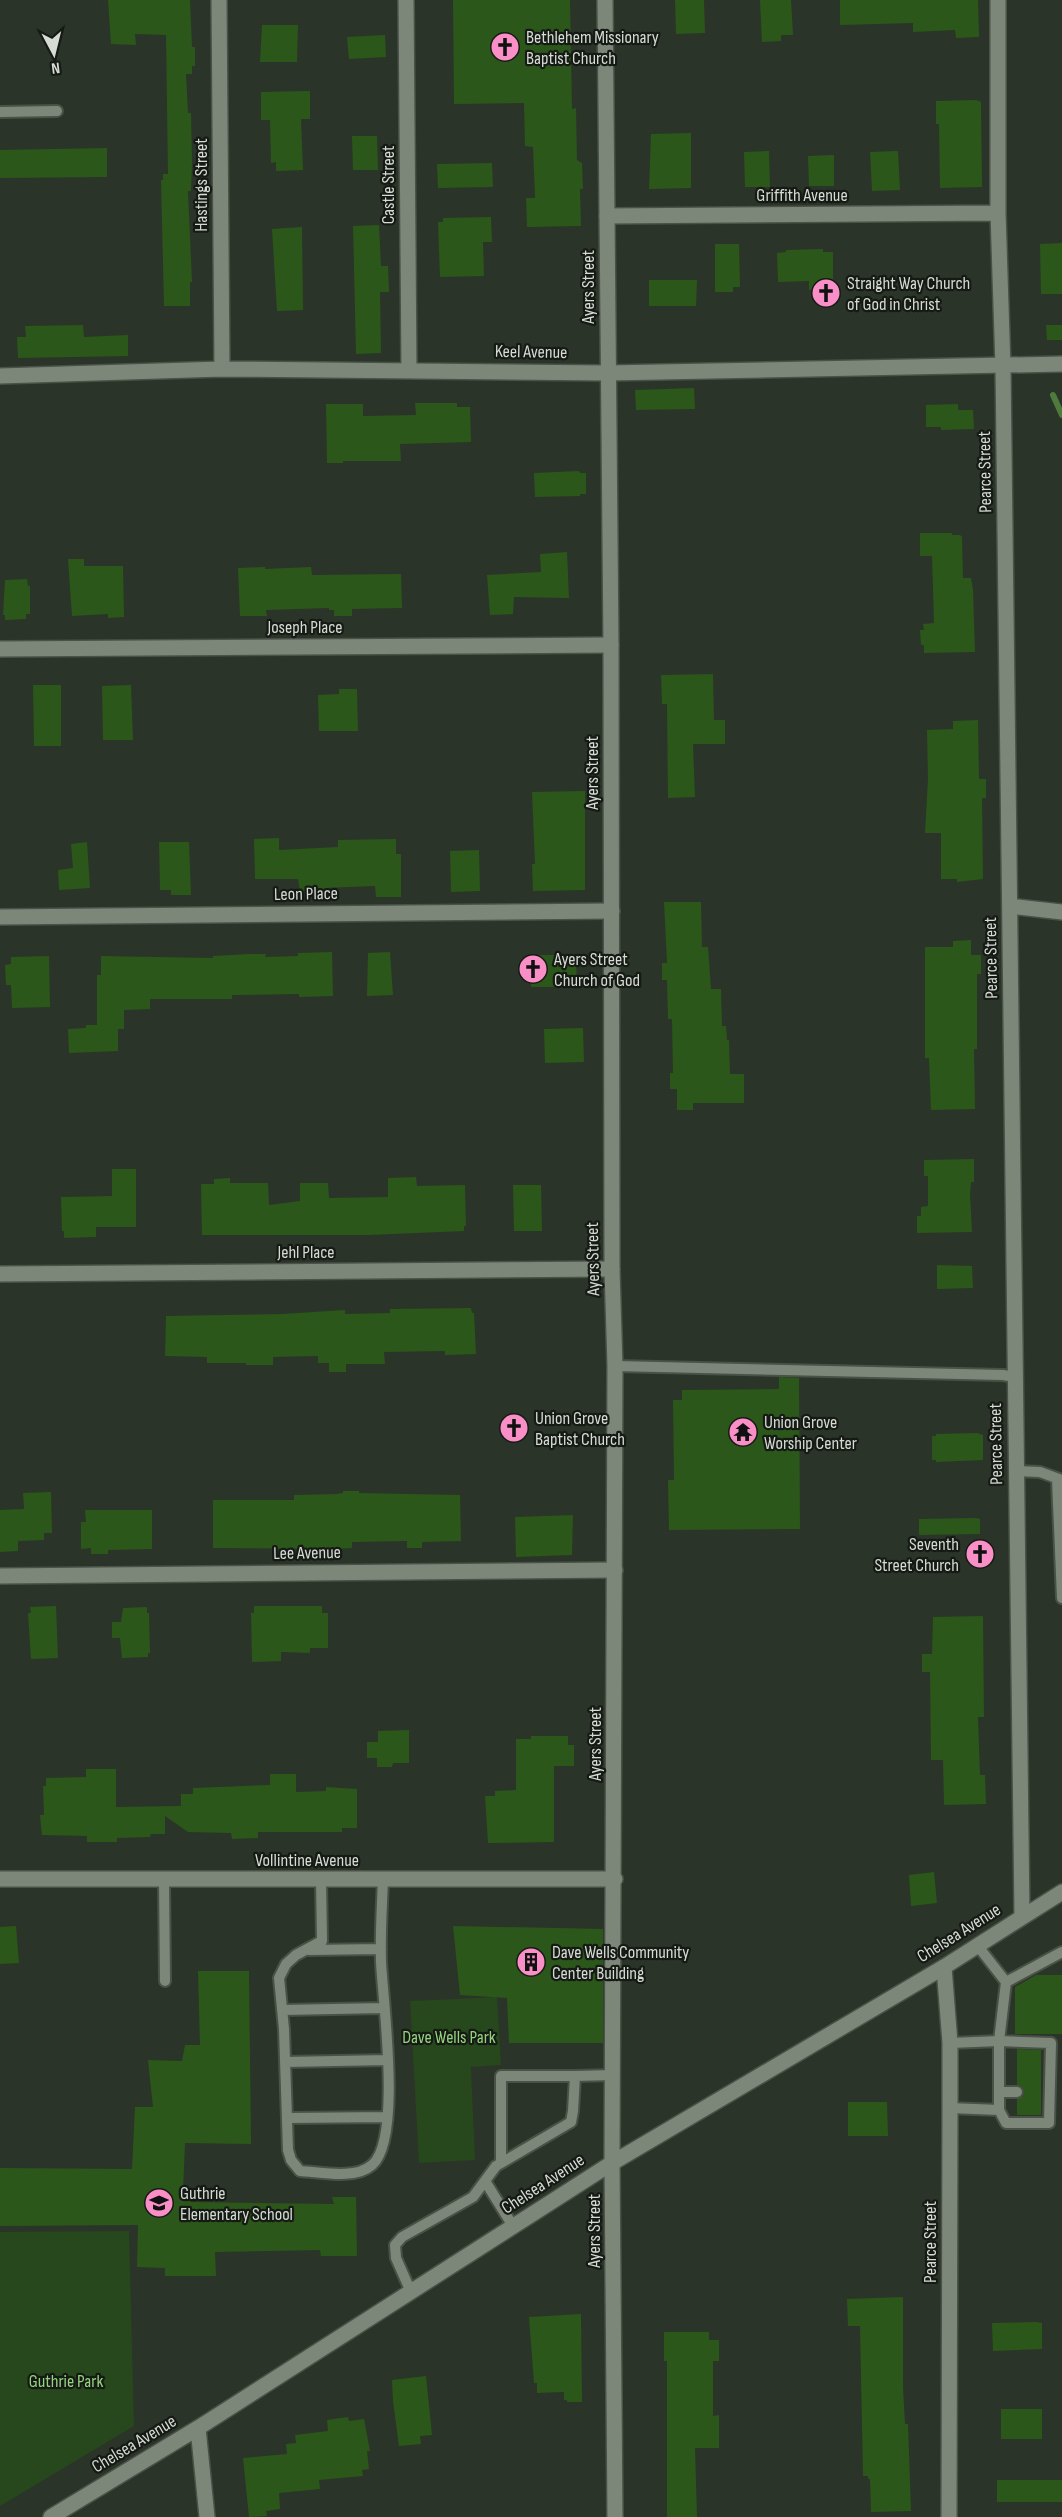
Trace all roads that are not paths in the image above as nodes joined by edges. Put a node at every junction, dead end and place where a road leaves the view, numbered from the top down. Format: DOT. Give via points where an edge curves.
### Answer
graph roads {
  1 [pos="219,0"];
  2 [pos="406,0"];
  3 [pos="604,0"];
  4 [pos="998,0"];
  5 [pos="57,111"];
  6 [pos="0,112"];
  7 [pos="998,213"];
  8 [pos="607,216"];
  9 [pos="1062,364"];
  10 [pos="1004,367"];
  11 [pos="222,369"];
  12 [pos="409,370"];
  13 [pos="607,373"];
  14 [pos="0,376"];
  15 [pos="611,645"];
  16 [pos="0,649"];
  17 [pos="1010,906"];
  18 [pos="612,911"];
  19 [pos="1062,912"];
  20 [pos="0,916"];
  21 [pos="612,1269"];
  22 [pos="0,1274"];
  23 [pos="615,1366"];
  24 [pos="1015,1377"];
  25 [pos="1016,1471"];
  26 [pos="1060,1480"];
  27 [pos="1061,1560"];
  28 [pos="615,1570"];
  29 [pos="0,1576"];
  30 [pos="1062,1598"];
  31 [pos="0,1879"];
  32 [pos="164,1879"];
  33 [pos="321,1879"];
  34 [pos="383,1879"];
  35 [pos="615,1879"];
  36 [pos="1062,1892"];
  37 [pos="1022,1916"];
  38 [pos="977,1945"];
  39 [pos="381,1949"];
  40 [pos="308,1950"];
  41 [pos="1062,1952"];
  42 [pos="944,1967"];
  43 [pos="165,1981"];
  44 [pos="1006,1982"];
  45 [pos="384,2008"];
  46 [pos="282,2010"];
  47 [pos="999,2041"];
  48 [pos="950,2043"];
  49 [pos="388,2060"];
  50 [pos="285,2062"];
  51 [pos="613,2074"];
  52 [pos="575,2076"];
  53 [pos="1000,2092"];
  54 [pos="1017,2092"];
  55 [pos="950,2108"];
  56 [pos="999,2110"];
  57 [pos="387,2117"];
  58 [pos="287,2118"];
  59 [pos="501,2163"];
  60 [pos="612,2163"];
  61 [pos="485,2181"];
  62 [pos="513,2226"];
  63 [pos="411,2292"];
  64 [pos="198,2428"];
  65 [pos="51,2517"];
  66 [pos="207,2517"];
  67 [pos="615,2517"];
  68 [pos="950,2517"];
  1 -- 11 [label="street, Hastings Street"];
  2 -- 12 [label="street, Castle Street"];
  3 -- 8 [label="street, Ayers Street"];
  4 -- 7 [label="street, Pearce Street"];
  5 -- 6 [label="lane"];
  7 -- 8 [label="street, Griffith Avenue"];
  7 -- 10 [label="street, Pearce Street"];
  8 -- 13 [label="street, Ayers Street"];
  9 -- 10 [label="street, Keel Avenue"];
  10 -- 13 [label="street, Keel Avenue"];
  10 -- 17 [label="street, Pearce Street"];
  11 -- 12 [label="street, Keel Avenue"];
  11 -- 14 [label="street, Keel Avenue"];
  12 -- 13 [label="street, Keel Avenue"];
  13 -- 15 [label="street, Ayers Street"];
  15 -- 16 [label="street, Joseph Place"];
  15 -- 18 [label="street, Ayers Street"];
  17 -- 19 [label="street"];
  17 -- 24 [label="street, Pearce Street"];
  18 -- 20 [label="street, Leon Place"];
  18 -- 21 [label="street, Ayers Street"];
  21 -- 22 [label="street, Jehl Place"];
  21 -- 23 [label="street, Ayers Street"];
  23 -- 24 [label="lane"];
  23 -- 28 [label="street, Ayers Street"];
  24 -- 25 [label="street, Pearce Street"];
  25 -- 26 [label="lane" via="1040,1472"];
  25 -- 37 [label="street, Pearce Street"];
  26 -- 27 [label="lane"];
  27 -- 30 [label="lane"];
  28 -- 29 [label="street, Lee Avenue"];
  28 -- 35 [label="street, Ayers Street"];
  31 -- 32 [label="street, Vollintine Avenue"];
  32 -- 33 [label="street, Vollintine Avenue"];
  32 -- 43 [label="lane"];
  33 -- 34 [label="street, Vollintine Avenue"];
  33 -- 40 [label="lane" via="322,1941"];
  34 -- 35 [label="street, Vollintine Avenue"];
  34 -- 39 [label="lane"];
  35 -- 51 [label="street, Ayers Street"];
  36 -- 37 [label="street, Chelsea Avenue"];
  37 -- 38 [label="street, Chelsea Avenue"];
  38 -- 42 [label="street, Chelsea Avenue"];
  38 -- 44 [label="lane"];
  39 -- 40 [label="lane"];
  39 -- 45 [label="lane"];
  40 -- 46 [label="lane" via="296,1955 281,1971"];
  41 -- 44 [label="lane"];
  42 -- 48 [label="street, Pearce Street"];
  42 -- 60 [label="street, Chelsea Avenue"];
  44 -- 47 [label="lane"];
  45 -- 46 [label="lane"];
  45 -- 49 [label="lane"];
  46 -- 50 [label="lane"];
  47 -- 48 [label="lane"];
  47 -- 53 [label="lane"];
  47 -- 56 [label="lane" via="1051,2043 1045,2092 1048,2123 1006,2123"];
  48 -- 55 [label="street, Pearce Street"];
  49 -- 50 [label="lane"];
  49 -- 57 [label="lane"];
  50 -- 58 [label="lane"];
  51 -- 52 [label="lane"];
  51 -- 60 [label="street, Ayers Street"];
  52 -- 59 [label="lane" via="570,2122"];
  52 -- 59 [label="lane" via="501,2076"];
  53 -- 54 [label="lane"];
  53 -- 56 [label="lane"];
  55 -- 56 [label="lane"];
  55 -- 68 [label="street, Pearce Street"];
  57 -- 58 [label="lane"];
  57 -- 58 [label="lane" via="381,2153 374,2163 357,2173 300,2171 288,2150"];
  59 -- 61 [label="lane"];
  60 -- 62 [label="street, Chelsea Avenue"];
  60 -- 67 [label="street, Ayers Street"];
  61 -- 62 [label="lane"];
  61 -- 63 [label="lane" via="474,2197 402,2237 395,2246"];
  62 -- 63 [label="street, Chelsea Avenue"];
  63 -- 64 [label="street, Chelsea Avenue"];
  64 -- 65 [label="street, Chelsea Avenue"];
  64 -- 66 [label="street"];
}
